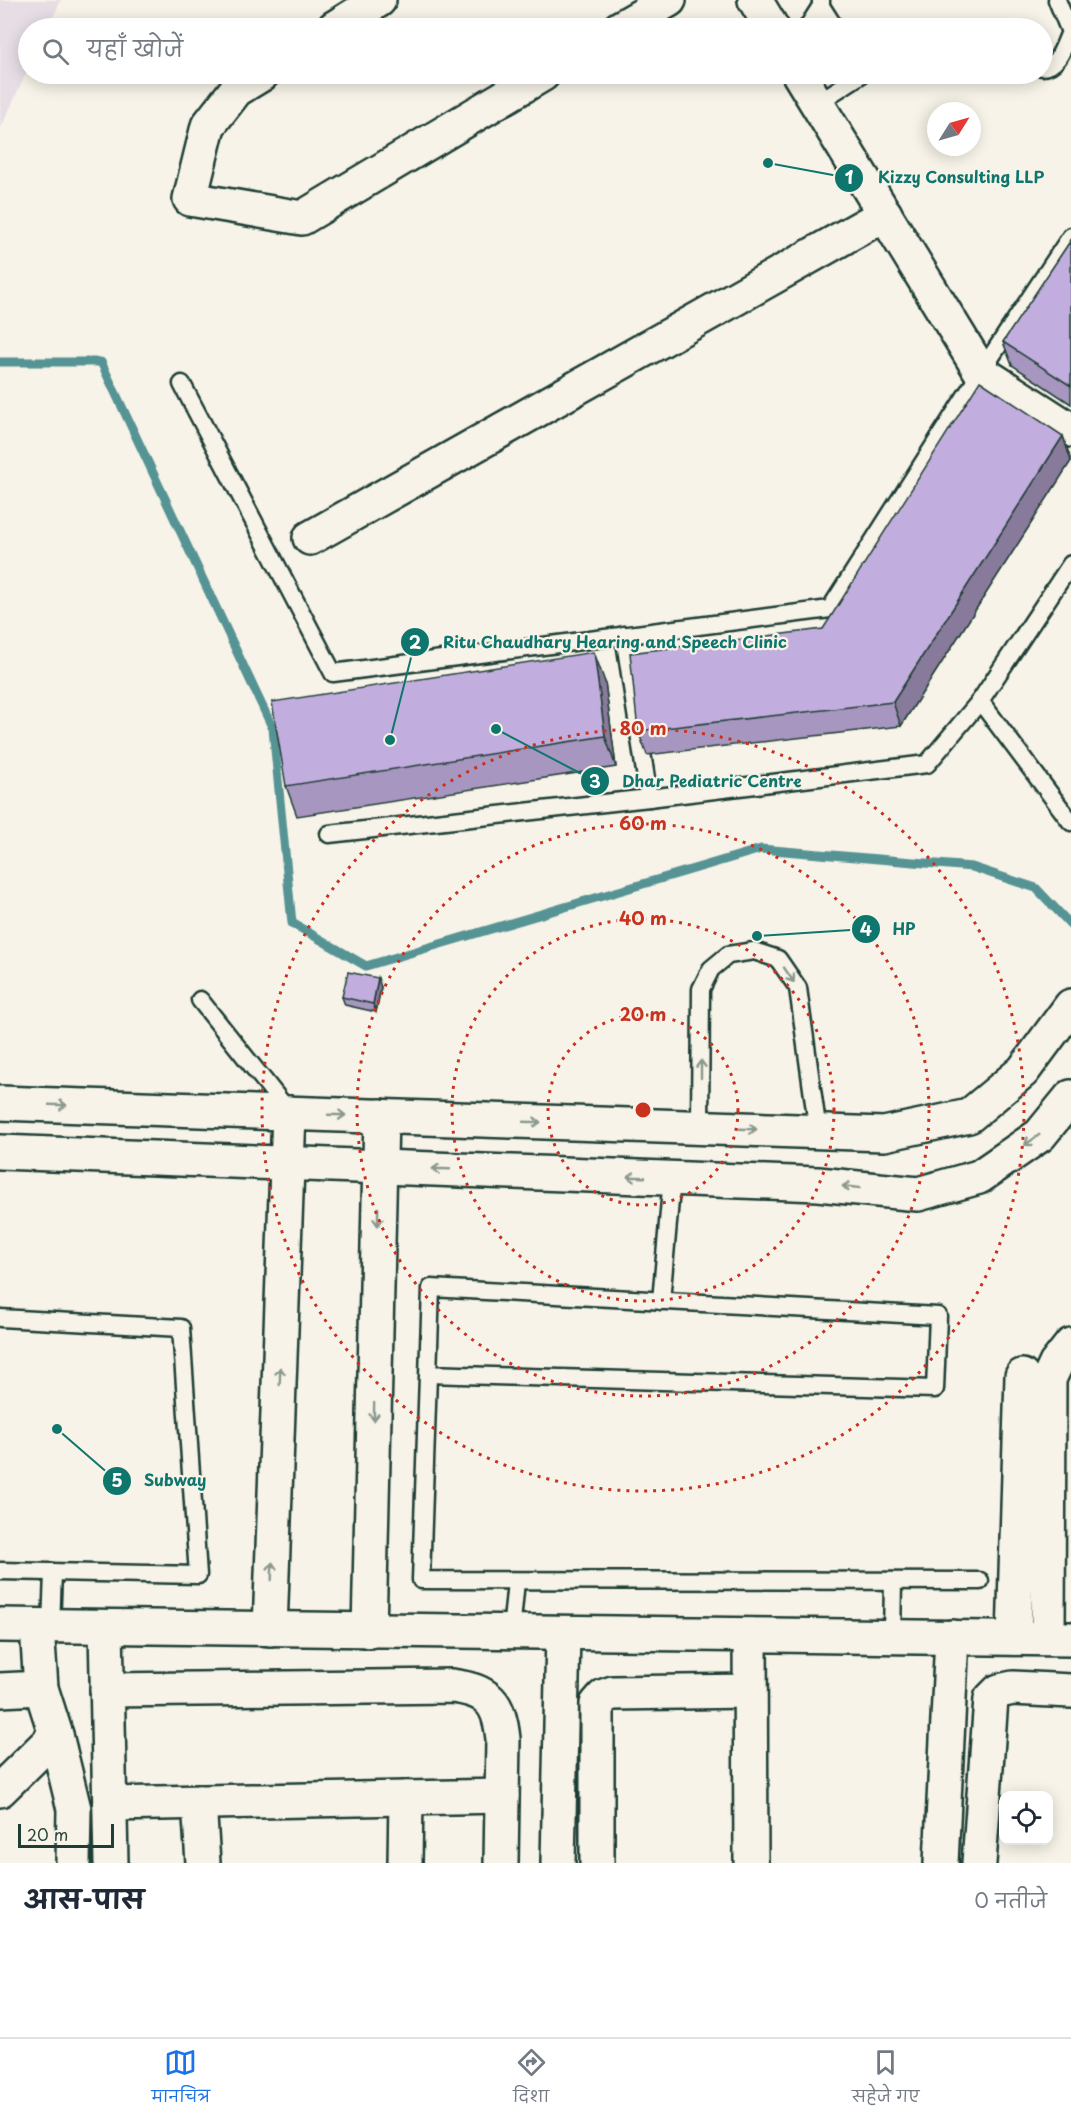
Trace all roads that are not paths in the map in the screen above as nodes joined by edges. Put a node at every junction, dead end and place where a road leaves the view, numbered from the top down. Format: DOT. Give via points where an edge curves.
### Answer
graph roads {
  1 [pos="379,0"];
  2 [pos="669,0"];
  3 [pos="755,0"];
  4 [pos="1057,0"];
  5 [pos="821,3"];
  6 [pos="626,16"];
  7 [pos="349,18"];
  8 [pos="766,18"];
  9 [pos="813,18"];
  10 [pos="829,18"];
  11 [pos="1053,63"];
  12 [pos="246,84"];
  13 [pos="526,84"];
  14 [pos="805,84"];
  15 [pos="846,84"];
  16 [pos="817,103"];
  17 [pos="885,214"];
  18 [pos="1071,236"];
  19 [pos="981,372"];
  20 [pos="182,384"];
  21 [pos="1071,430"];
  22 [pos="310,538"];
  23 [pos="1071,564"];
  24 [pos="624,635"];
  25 [pos="980,701"];
  26 [pos="649,798"];
  27 [pos="1071,822"];
  28 [pos="329,834"];
  29 [pos="200,1000"];
  30 [pos="1071,1006"];
  31 [pos="1071,1097"];
  32 [pos="1,1102"];
  33 [pos="290,1113"];
  34 [pos="381,1116"];
  35 [pos="700,1127"];
  36 [pos="818,1132"];
  37 [pos="0,1152"];
  38 [pos="288,1163"];
  39 [pos="379,1166"];
  40 [pos="672,1178"];
  41 [pos="661,1301"];
  42 [pos="0,1318"];
  43 [pos="1071,1345"];
  44 [pos="428,1374"];
  45 [pos="1022,1376"];
  46 [pos="0,1571"];
  47 [pos="53,1572"];
  48 [pos="516,1581"];
  49 [pos="893,1581"];
  50 [pos="980,1581"];
  51 [pos="0,1626"];
  52 [pos="44,1626"];
  53 [pos="106,1628"];
  54 [pos="270,1629"];
  55 [pos="369,1631"];
  56 [pos="511,1632"];
  57 [pos="563,1633"];
  58 [pos="750,1635"];
  59 [pos="892,1637"];
  60 [pos="952,1637"];
  61 [pos="1014,1638"];
  62 [pos="1059,1638"];
  63 [pos="41,1688"];
  64 [pos="0,1690"];
  65 [pos="107,1690"];
  66 [pos="750,1691"];
  67 [pos="1071,1691"];
  68 [pos="56,1735"];
  69 [pos="0,1790"];
  70 [pos="502,1796"];
  71 [pos="406,1798"];
  72 [pos="200,1802"];
  73 [pos="110,1804"];
  74 [pos="73,1863"];
  75 [pos="111,1863"];
  76 [pos="203,1863"];
  77 [pos="405,1863"];
  78 [pos="501,1863"];
  79 [pos="558,1863"];
  80 [pos="597,1863"];
  81 [pos="751,1863"];
  82 [pos="941,1863"];
  83 [pos="979,1863"];
  1 -- 7 [label="street"];
  2 -- 6 [label="street"];
  3 -- 8 [label="street"];
  4 -- 11 [label="lane" via="1070,32"];
  5 -- 9 [label="lane"];
  5 -- 10 [label="lane"];
  12 -- 13 [label="street" via="236,90 208,126 190,199 302,218"];
  14 -- 16 [label="street"];
  15 -- 16 [label="lane"];
  16 -- 17 [label="street"];
  17 -- 19 [label="street"];
  17 -- 22 [label="street"];
  18 -- 19 [label="lane"];
  19 -- 21 [label="street"];
  19 -- 24 [label="lane" via="830,609"];
  20 -- 24 [label="lane" via="333,673"];
  23 -- 25 [label="lane"];
  24 -- 26 [label="lane"];
  25 -- 26 [label="lane" via="927,764"];
  25 -- 27 [label="lane"];
  26 -- 28 [label="lane"];
  29 -- 33 [label="lane"];
  30 -- 36 [label="street" via="1023,1071 969,1116 884,1134"];
  31 -- 40 [label="street, one-way" via="1040,1135 979,1177 918,1194 818,1184"];
  32 -- 33 [label="street, one-way"];
  33 -- 34 [label="street, one-way"];
  33 -- 38 [label="street"];
  34 -- 35 [label="street, one-way"];
  34 -- 39 [label="street"];
  35 -- 36 [label="street, one-way"];
  35 -- 36 [label="lane, one-way" via="701,989 711,969 728,955 754,951 778,959 798,988"];
  37 -- 38 [label="street"];
  38 -- 39 [label="street"];
  54 -- 38 [label="street, one-way"];
  40 -- 39 [label="street, one-way"];
  39 -- 55 [label="street, one-way"];
  40 -- 41 [label="lane"];
  41 -- 44 [label="lane" via="431,1288"];
  41 -- 44 [label="lane" via="938,1316 935,1389"];
  42 -- 47 [label="lane" via="181,1328 198,1575"];
  43 -- 62 [label="street" via="1049,1379"];
  44 -- 48 [label="lane" via="421,1580"];
  45 -- 61 [label="street"];
  46 -- 47 [label="lane"];
  47 -- 52 [label="lane"];
  48 -- 49 [label="lane"];
  48 -- 56 [label="lane"];
  49 -- 50 [label="lane"];
  49 -- 59 [label="lane"];
  51 -- 52 [label="street"];
  52 -- 53 [label="street"];
  52 -- 63 [label="street"];
  53 -- 54 [label="street"];
  53 -- 65 [label="street"];
  54 -- 55 [label="street"];
  55 -- 56 [label="street"];
  56 -- 57 [label="street"];
  57 -- 58 [label="street"];
  57 -- 79 [label="street"];
  58 -- 59 [label="street"];
  58 -- 66 [label="street"];
  59 -- 60 [label="street"];
  60 -- 61 [label="street"];
  60 -- 82 [label="street"];
  61 -- 62 [label="street"];
  63 -- 64 [label="street"];
  63 -- 68 [label="street"];
  65 -- 70 [label="street" via="452,1686 475,1689 493,1702 501,1720"];
  65 -- 73 [label="street"];
  66 -- 80 [label="street" via="604,1696 597,1704"];
  66 -- 81 [label="street"];
  67 -- 83 [label="street" via="1012,1688 999,1691 992,1699"];
  68 -- 69 [label="street"];
  68 -- 74 [label="street" via="74,1809"];
  70 -- 71 [label="street"];
  70 -- 78 [label="street"];
  71 -- 72 [label="street"];
  71 -- 77 [label="street"];
  72 -- 73 [label="street"];
  72 -- 76 [label="street"];
  73 -- 75 [label="street"];
}
